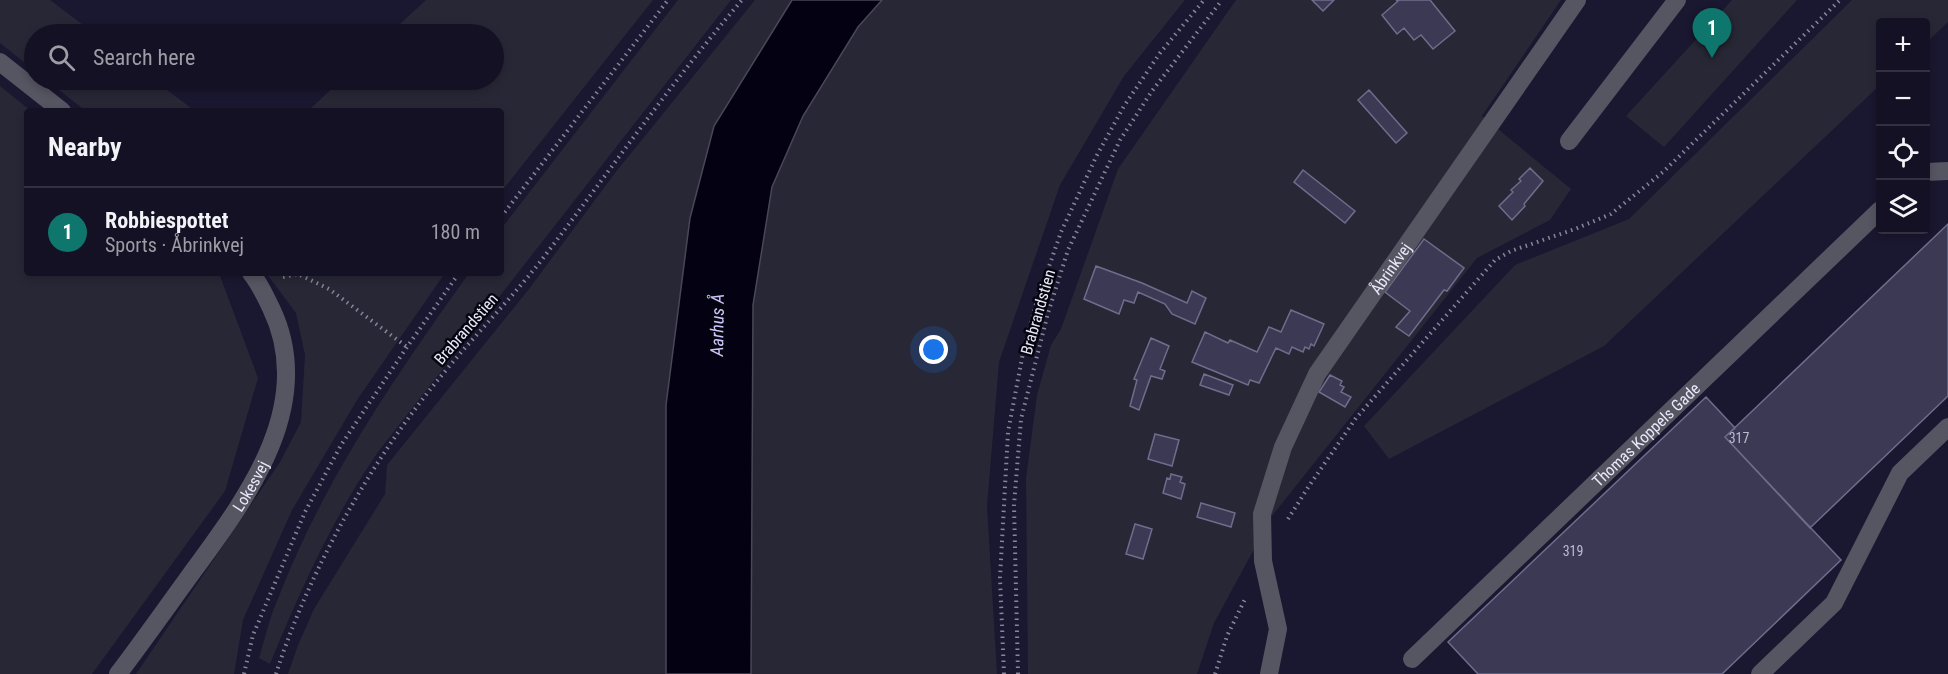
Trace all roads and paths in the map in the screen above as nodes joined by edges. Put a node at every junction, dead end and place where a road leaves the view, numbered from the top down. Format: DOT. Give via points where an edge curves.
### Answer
graph roads {
  1 [pos="668,0"];
  2 [pos="742,0"];
  3 [pos="1204,0"];
  4 [pos="1222,0"];
  5 [pos="1577,0"];
  6 [pos="1677,0"];
  7 [pos="1840,0"];
  8 [pos="0,62"];
  9 [pos="24,81"];
  10 [pos="35,90"];
  11 [pos="58,108"];
  12 [pos="1569,141"];
  13 [pos="1948,171"];
  14 [pos="1930,172"];
  15 [pos="504,213"];
  16 [pos="1876,215"];
  17 [pos="276,276"];
  18 [pos="302,276"];
  19 [pos="457,276"];
  20 [pos="254,278"];
  21 [pos="406,347"];
  22 [pos="1948,428"];
  23 [pos="1286,523"];
  24 [pos="1263,561"];
  25 [pos="1412,659"];
  26 [pos="118,674"];
  27 [pos="244,674"];
  28 [pos="276,674"];
  29 [pos="1004,674"];
  30 [pos="1018,674"];
  31 [pos="1215,674"];
  32 [pos="1269,674"];
  33 [pos="1760,674"];
  1 -- 15 [label="path"];
  2 -- 28 [label="path, Brabrandstien" via="538,264 441,376 384,450 324,557"];
  3 -- 29 [label="path" via="1160,53 1124,106 1060,232 1036,304 1008,432 1000,578"];
  4 -- 30 [label="path, Brabrandstien" via="1120,140 1068,250 1048,313 1021,419 1014,505"];
  5 -- 24 [label="street, Åbrinkvej" via="1317,374 1283,447 1262,514"];
  6 -- 12 [label="street"];
  7 -- 23 [label="path" via="1662,172 1611,214 1495,260 1356,418"];
  8 -- 9 [label="street"];
  10 -- 11 [label="street"];
  13 -- 14 [label="street"];
  16 -- 25 [label="street, Thomas Koppels Gade"];
  17 -- 20 [label="path"];
  18 -- 21 [label="path" via="329,289"];
  19 -- 21 [label="path"];
  20 -- 26 [label="street, Lokesvej" via="280,326 285,357 286,386 266,462 229,523"];
  21 -- 27 [label="path" via="341,445 305,512 252,635"];
  22 -- 33 [label="street" via="1900,473 1834,603"];
  24 -- 31 [label="path" via="1227,636"];
  24 -- 32 [label="street, Åbrinkvej" via="1278,629"];
}
